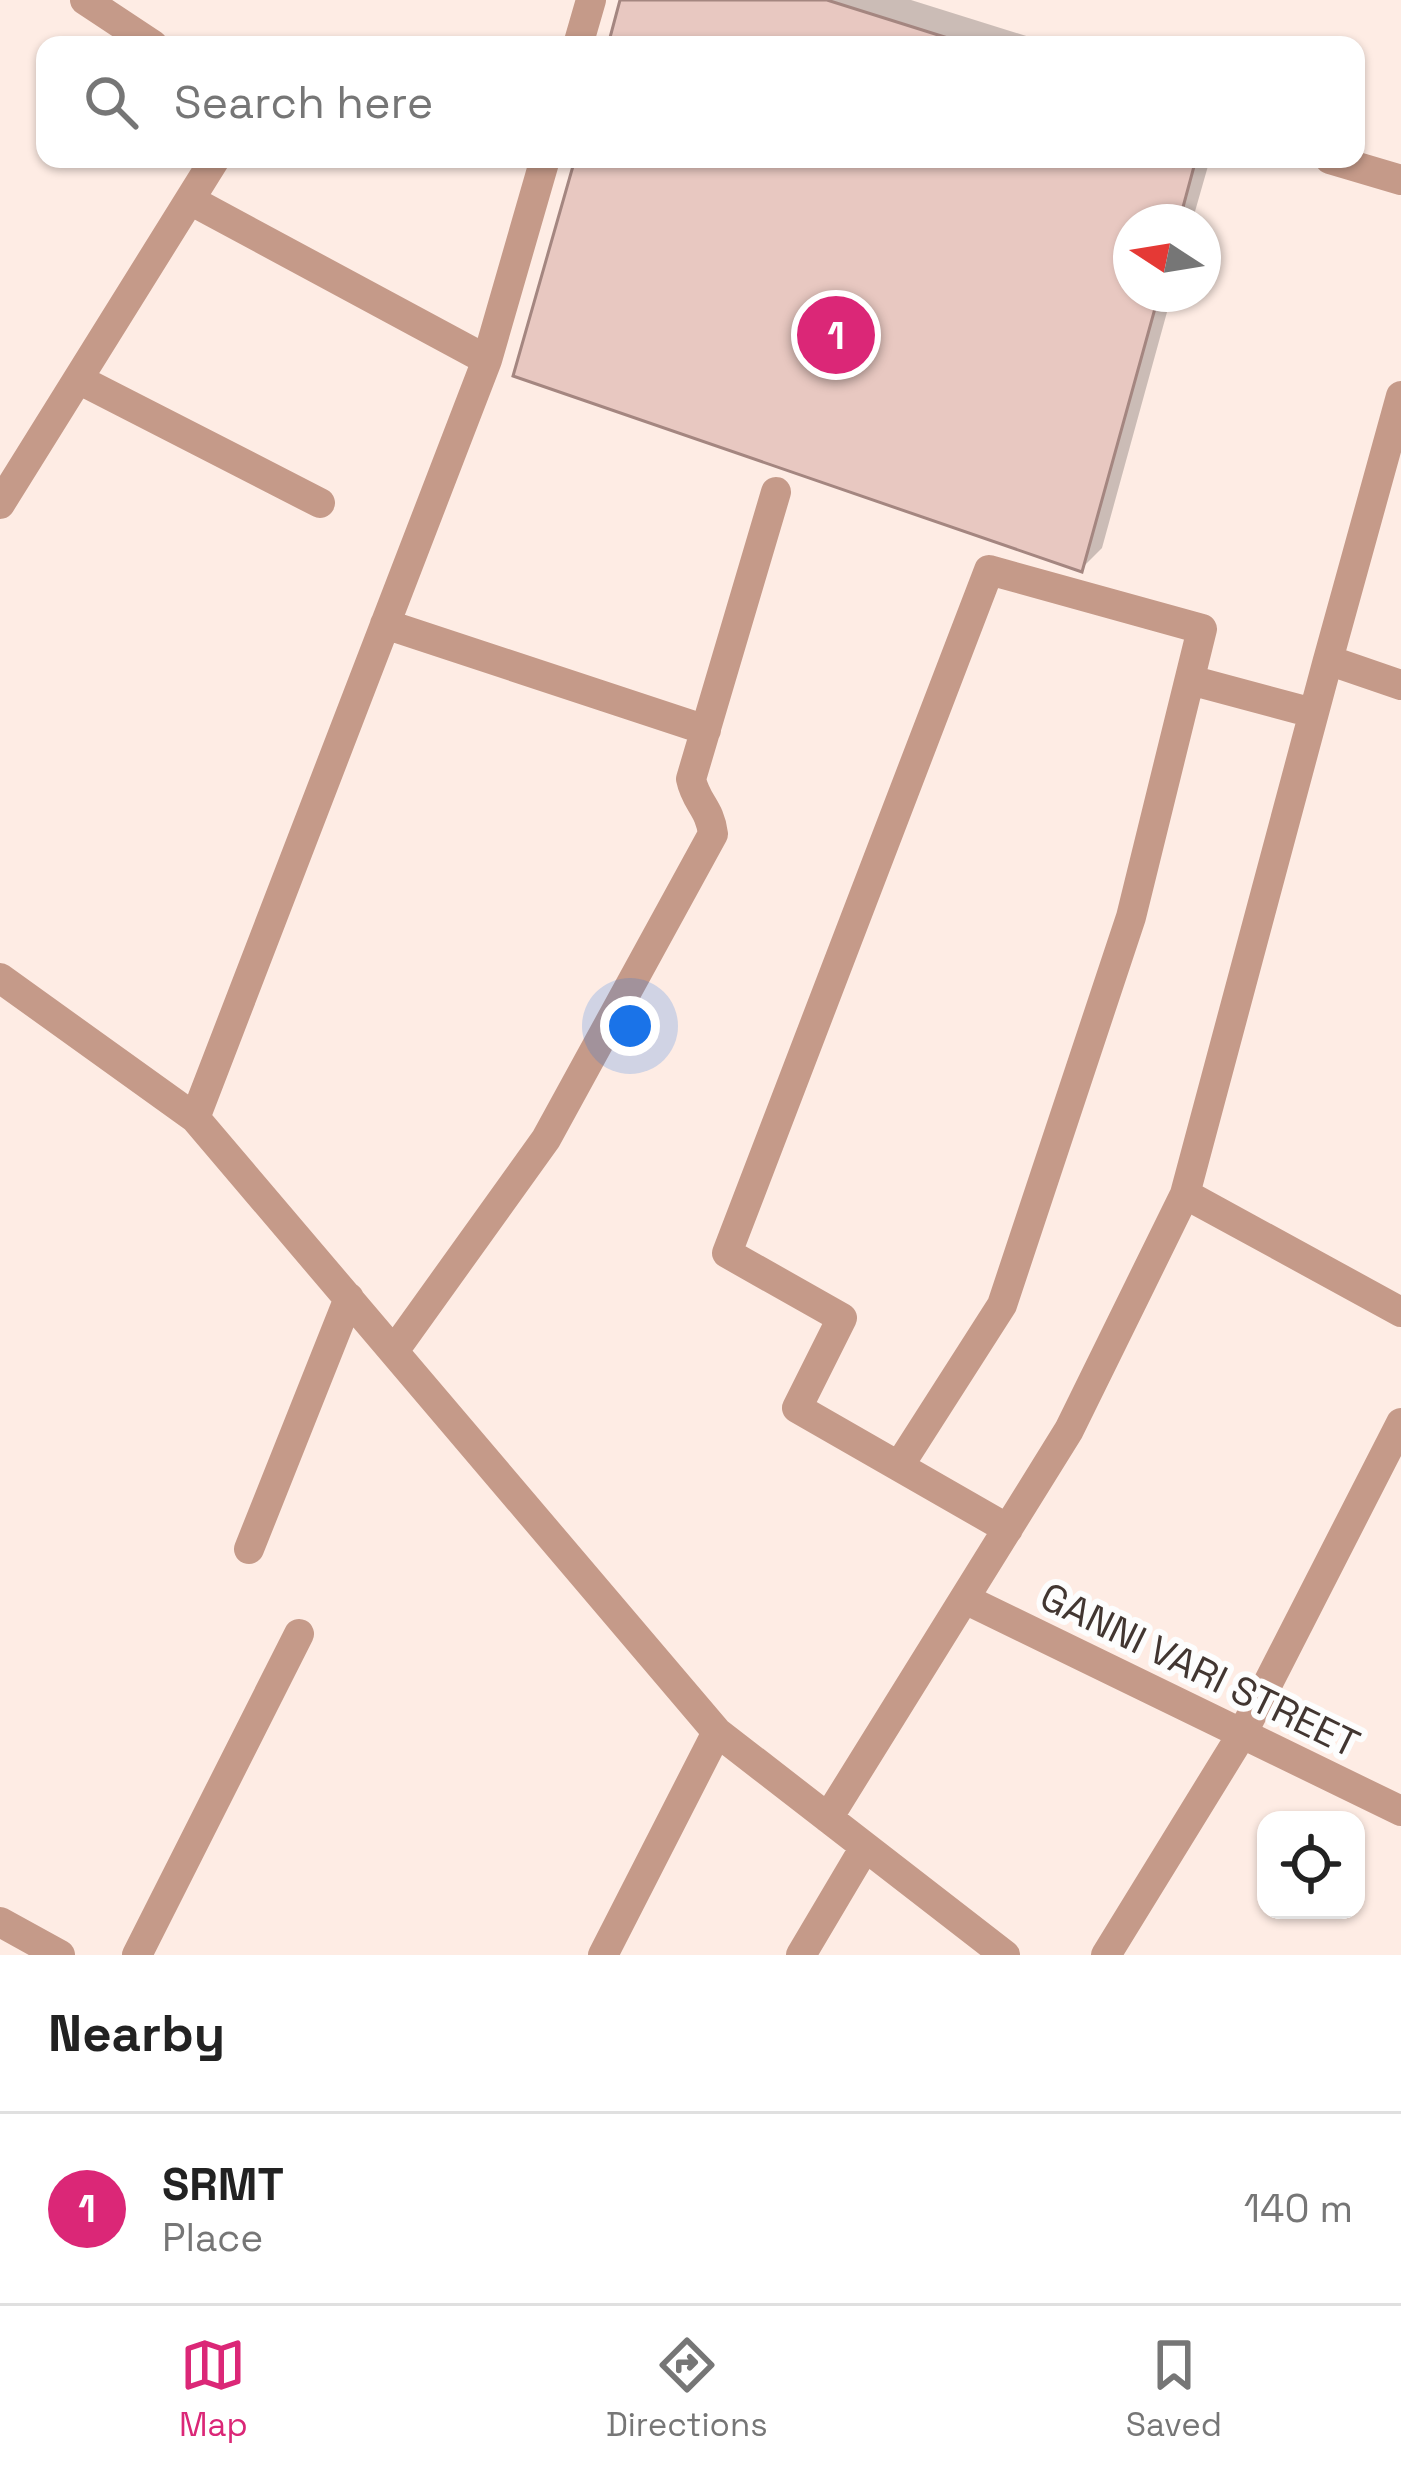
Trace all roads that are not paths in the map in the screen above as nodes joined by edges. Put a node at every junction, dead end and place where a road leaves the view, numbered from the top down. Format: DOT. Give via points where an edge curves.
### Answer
graph roads {
  1 [pos="85,0"];
  2 [pos="591,0"];
  3 [pos="139,36"];
  4 [pos="581,36"];
  5 [pos="210,168"];
  6 [pos="542,168"];
  7 [pos="1360,168"];
  8 [pos="1401,180"];
  9 [pos="190,200"];
  10 [pos="487,360"];
  11 [pos="78,379"];
  12 [pos="1401,396"];
  13 [pos="776,492"];
  14 [pos="320,503"];
  15 [pos="0,504"];
  16 [pos="386,624"];
  17 [pos="1328,660"];
  18 [pos="1190,680"];
  19 [pos="1401,685"];
  20 [pos="1313,713"];
  21 [pos="706,730"];
  22 [pos="0,978"];
  23 [pos="195,1118"];
  24 [pos="1185,1194"];
  25 [pos="349,1298"];
  26 [pos="1401,1312"];
  27 [pos="394,1351"];
  28 [pos="1401,1423"];
  29 [pos="899,1466"];
  30 [pos="1008,1529"];
  31 [pos="249,1550"];
  32 [pos="965,1599"];
  33 [pos="299,1634"];
  34 [pos="717,1732"];
  35 [pos="1242,1734"];
  36 [pos="1401,1811"];
  37 [pos="828,1818"];
  38 [pos="865,1847"];
  39 [pos="0,1922"];
  40 [pos="60,1955"];
  41 [pos="136,1955"];
  42 [pos="603,1955"];
  43 [pos="801,1955"];
  44 [pos="1005,1955"];
  45 [pos="1106,1955"];
  1 -- 3 [label="street"];
  2 -- 4 [label="street"];
  5 -- 9 [label="street"];
  6 -- 10 [label="street"];
  7 -- 8 [label="street"];
  9 -- 10 [label="street"];
  9 -- 11 [label="street"];
  10 -- 16 [label="street"];
  11 -- 14 [label="street"];
  11 -- 15 [label="street"];
  12 -- 17 [label="street"];
  13 -- 21 [label="street"];
  16 -- 21 [label="street"];
  16 -- 23 [label="street"];
  17 -- 19 [label="street"];
  17 -- 20 [label="street"];
  18 -- 20 [label="street"];
  18 -- 29 [label="street" via="1131,916 1002,1305"];
  18 -- 29 [label="street" via="1202,629 989,570 727,1253 842,1318 797,1408"];
  20 -- 24 [label="street"];
  21 -- 27 [label="street" via="692,779 712,834 546,1139"];
  22 -- 23 [label="street"];
  23 -- 25 [label="street"];
  24 -- 26 [label="street"];
  24 -- 30 [label="street" via="1069,1430"];
  25 -- 27 [label="street"];
  25 -- 31 [label="street"];
  27 -- 34 [label="street"];
  28 -- 35 [label="street"];
  29 -- 30 [label="street"];
  30 -- 32 [label="street"];
  32 -- 35 [label="street, GANNI VARI STREET"];
  32 -- 37 [label="street"];
  33 -- 41 [label="street"];
  34 -- 37 [label="street"];
  34 -- 42 [label="street"];
  35 -- 36 [label="street, GANNI VARI STREET"];
  35 -- 45 [label="street"];
  37 -- 38 [label="street"];
  38 -- 43 [label="street"];
  38 -- 44 [label="street"];
  39 -- 40 [label="street"];
}
